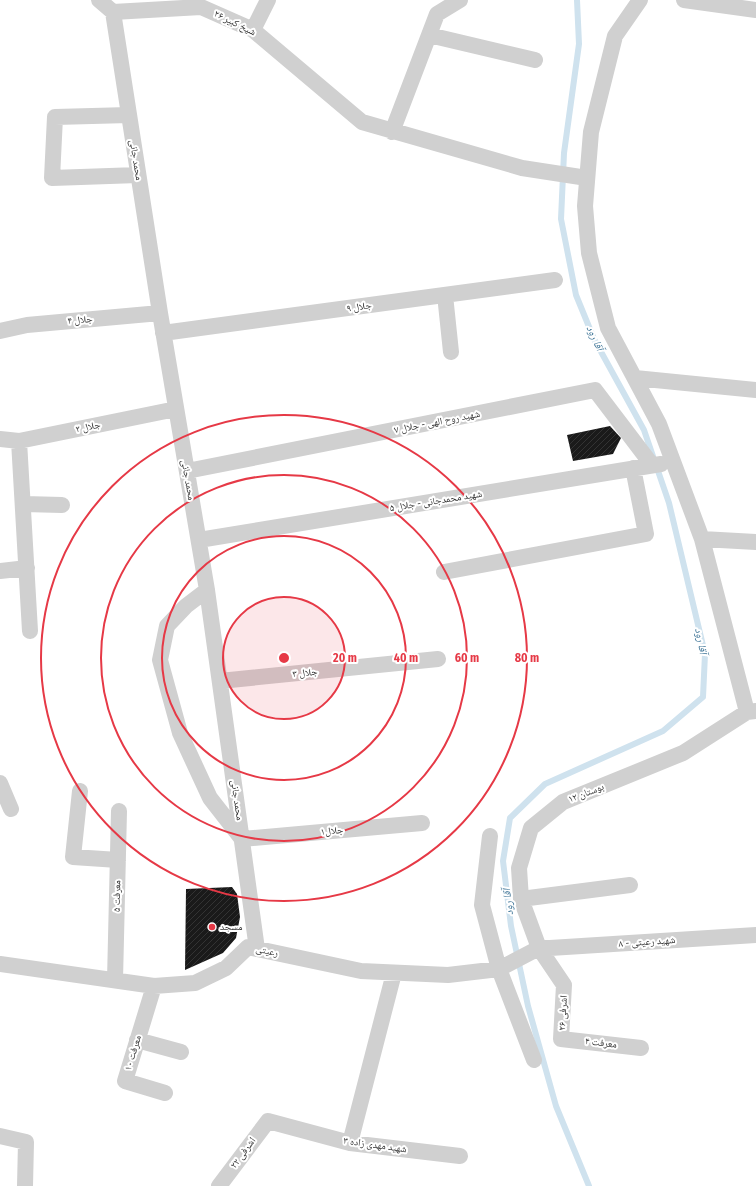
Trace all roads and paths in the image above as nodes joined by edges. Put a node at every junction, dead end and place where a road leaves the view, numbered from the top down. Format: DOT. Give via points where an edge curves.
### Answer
graph roads {
  1 [pos="98,0"];
  2 [pos="268,0"];
  3 [pos="460,0"];
  4 [pos="640,0"];
  5 [pos="684,0"];
  6 [pos="756,10"];
  7 [pos="113,12"];
  8 [pos="253,30"];
  9 [pos="429,35"];
  10 [pos="535,60"];
  11 [pos="129,115"];
  12 [pos="392,132"];
  13 [pos="138,175"];
  14 [pos="587,178"];
  15 [pos="555,280"];
  16 [pos="445,295"];
  17 [pos="160,313"];
  18 [pos="0,331"];
  19 [pos="163,333"];
  20 [pos="451,352"];
  21 [pos="635,378"];
  22 [pos="756,390"];
  23 [pos="176,409"];
  24 [pos="0,439"];
  25 [pos="19,441"];
  26 [pos="673,462"];
  27 [pos="652,465"];
  28 [pos="633,468"];
  29 [pos="187,472"];
  30 [pos="24,504"];
  31 [pos="62,505"];
  32 [pos="702,539"];
  33 [pos="199,540"];
  34 [pos="756,542"];
  35 [pos="27,568"];
  36 [pos="0,571"];
  37 [pos="444,572"];
  38 [pos="207,590"];
  39 [pos="30,631"];
  40 [pos="438,659"];
  41 [pos="220,681"];
  42 [pos="752,711"];
  43 [pos="0,783"];
  44 [pos="80,791"];
  45 [pos="11,809"];
  46 [pos="120,811"];
  47 [pos="422,823"];
  48 [pos="490,836"];
  49 [pos="242,839"];
  50 [pos="118,860"];
  51 [pos="630,885"];
  52 [pos="521,899"];
  53 [pos="756,935"];
  54 [pos="539,948"];
  55 [pos="257,949"];
  56 [pos="0,964"];
  57 [pos="499,969"];
  58 [pos="394,973"];
  59 [pos="115,980"];
  60 [pos="154,986"];
  61 [pos="561,1039"];
  62 [pos="137,1040"];
  63 [pos="641,1048"];
  64 [pos="181,1052"];
  65 [pos="534,1060"];
  66 [pos="165,1092"];
  67 [pos="268,1121"];
  68 [pos="0,1136"];
  69 [pos="350,1143"];
  70 [pos="460,1156"];
  71 [pos="25,1186"];
  72 [pos="219,1186"];
  1 -- 7 [label="street"];
  2 -- 8 [label="street"];
  3 -- 9 [label="street" via="437,14"];
  4 -- 14 [label="street" via="615,36 591,132"];
  5 -- 6 [label="street"];
  7 -- 8 [label="street, شیخ کبیر ۲۶" via="201,7"];
  7 -- 11 [label="street, محمد جانی"];
  8 -- 12 [label="street, شیخ کبیر ۲۶" via="362,122"];
  9 -- 10 [label="street"];
  9 -- 12 [label="street"];
  11 -- 13 [label="street, محمد جانی"];
  11 -- 13 [label="street" via="55,118 52,178"];
  12 -- 14 [label="street, شیخ کبیر ۲۶" via="522,168"];
  13 -- 17 [label="street, محمد جانی"];
  14 -- 21 [label="street" via="585,206 589,253 608,328"];
  15 -- 16 [label="street, جلال ۹"];
  16 -- 19 [label="street, جلال ۹"];
  16 -- 20 [label="street"];
  17 -- 18 [label="street, جلال ۴" via="27,325"];
  17 -- 19 [label="street, محمد جانی"];
  19 -- 23 [label="street, محمد جانی"];
  21 -- 22 [label="street"];
  21 -- 26 [label="street" via="659,424"];
  23 -- 25 [label="street, جلال ۲"];
  23 -- 29 [label="street, محمد جانی"];
  24 -- 25 [label="street, جلال ۲"];
  25 -- 30 [label="street"];
  26 -- 27 [label="street, شهید محمدجانی - جلال ۵"];
  26 -- 32 [label="street"];
  27 -- 28 [label="street, شهید محمدجانی - جلال ۵"];
  27 -- 29 [label="street, شهید روح الهی - جلال ۷" via="595,390"];
  28 -- 33 [label="street, شهید محمدجانی - جلال ۵"];
  28 -- 37 [label="street" via="646,534"];
  29 -- 33 [label="street, محمد جانی"];
  30 -- 31 [label="street"];
  30 -- 35 [label="street"];
  32 -- 34 [label="street"];
  32 -- 42 [label="street"];
  33 -- 38 [label="street, محمد جانی"];
  35 -- 36 [label="street"];
  35 -- 39 [label="street"];
  38 -- 41 [label="street, محمد جانی"];
  38 -- 49 [label="street" via="186,606 167,626 160,660 180,733 210,798"];
  40 -- 41 [label="street, جلال ۳"];
  41 -- 49 [label="street, محمد جانی"];
  42 -- 52 [label="street, بوستان ۱۲" via="683,753 563,802 531,828 519,868"];
  43 -- 45 [label="street"];
  44 -- 50 [label="street" via="73,857"];
  46 -- 50 [label="street, معرفت ۵"];
  47 -- 49 [label="street, جلال۱"];
  48 -- 57 [label="street" via="482,905"];
  49 -- 55 [label="street, محمد جانی"];
  50 -- 59 [label="street, معرفت ۵"];
  51 -- 52 [label="street"];
  52 -- 54 [label="street, بوستان ۱۲"];
  53 -- 54 [label="street, شهید رعیتی - ۸"];
  54 -- 57 [label="street, رعیتی"];
  54 -- 61 [label="street, اشرفی ۲۶" via="564,985"];
  55 -- 58 [label="street, رعیتی" via="361,971"];
  55 -- 60 [label="street, رعیتی" via="248,947 226,968 195,983"];
  56 -- 59 [label="street, رعیتی"];
  57 -- 58 [label="street, رعیتی" via="448,975"];
  57 -- 65 [label="street"];
  58 -- 69 [label="street"];
  59 -- 60 [label="street, رعیتی"];
  60 -- 62 [label="street, معرفت ۱۰"];
  61 -- 63 [label="street, معرفت ۴"];
  62 -- 64 [label="street"];
  62 -- 66 [label="street, معرفت ۱۰" via="125,1081"];
  67 -- 69 [label="street, شهید مهدی زاده ۳"];
  67 -- 72 [label="street, اشرفی ۲۲"];
  68 -- 71 [label="street" via="26,1142"];
  69 -- 70 [label="street, شهید مهدی زاده ۳"];
}
